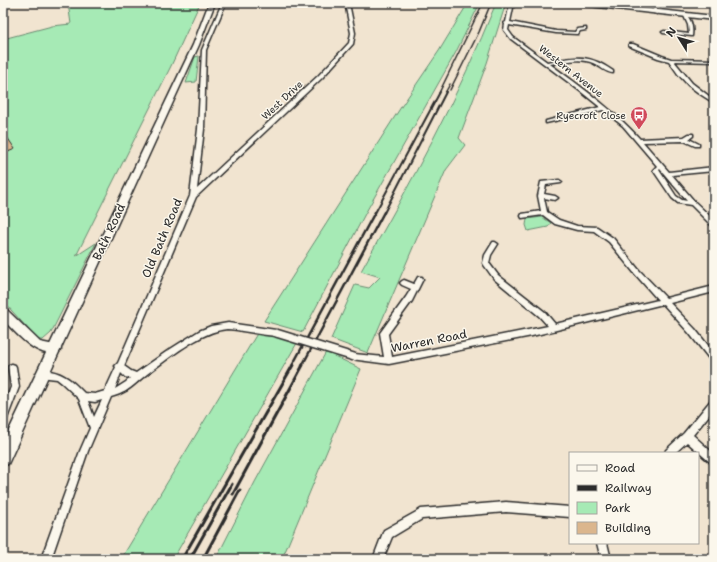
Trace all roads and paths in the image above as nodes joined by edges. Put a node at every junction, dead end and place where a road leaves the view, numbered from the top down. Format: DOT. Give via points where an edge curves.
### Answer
graph roads {
  1 [pos="212,3"];
  2 [pos="224,3"];
  3 [pos="347,3"];
  4 [pos="512,3"];
  5 [pos="580,3"];
  6 [pos="654,3"];
  7 [pos="656,13"];
  8 [pos="686,16"];
  9 [pos="714,18"];
  10 [pos="506,23"];
  11 [pos="585,28"];
  12 [pos="664,32"];
  13 [pos="577,33"];
  14 [pos="580,40"];
  15 [pos="631,45"];
  16 [pos="196,46"];
  17 [pos="207,46"];
  18 [pos="671,60"];
  19 [pos="714,61"];
  20 [pos="547,63"];
  21 [pos="611,72"];
  22 [pos="714,102"];
  23 [pos="604,108"];
  24 [pos="548,122"];
  25 [pos="691,135"];
  26 [pos="685,139"];
  27 [pos="639,141"];
  28 [pos="696,145"];
  29 [pos="661,165"];
  30 [pos="714,169"];
  31 [pos="668,174"];
  32 [pos="559,182"];
  33 [pos="193,196"];
  34 [pos="541,196"];
  35 [pos="555,198"];
  36 [pos="692,203"];
  37 [pos="544,213"];
  38 [pos="524,216"];
  39 [pos="714,224"];
  40 [pos="495,244"];
  41 [pos="420,279"];
  42 [pos="404,283"];
  43 [pos="415,288"];
  44 [pos="714,289"];
  45 [pos="665,301"];
  46 [pos="3,313"];
  47 [pos="553,327"];
  48 [pos="55,349"];
  49 [pos="714,359"];
  50 [pos="389,361"];
  51 [pos="119,366"];
  52 [pos="12,367"];
  53 [pos="44,374"];
  54 [pos="137,377"];
  55 [pos="108,394"];
  56 [pos="82,397"];
  57 [pos="714,403"];
  58 [pos="3,418"];
  59 [pos="94,428"];
  60 [pos="687,436"];
  61 [pos="670,452"];
  62 [pos="3,459"];
  63 [pos="714,460"];
  64 [pos="569,512"];
  65 [pos="602,544"];
  66 [pos="46,559"];
  67 [pos="378,559"];
  68 [pos="606,559"];
  1 -- 16 [label="main road, Bath Road"];
  2 -- 17 [label="street, Old Bath Road"];
  3 -- 33 [label="street, West Drive" via="353,33 351,43 320,76"];
  4 -- 10 [label="street"];
  5 -- 7 [label="street"];
  6 -- 7 [label="street"];
  7 -- 8 [label="street"];
  8 -- 9 [label="street"];
  8 -- 12 [label="street" via="690,25 690,35"];
  10 -- 13 [label="street"];
  10 -- 20 [label="street, Western Avenue" via="506,30 512,38"];
  11 -- 13 [label="street" via="578,30"];
  13 -- 14 [label="street"];
  15 -- 18 [label="street"];
  16 -- 17 [label="street"];
  16 -- 48 [label="main road, Bath Road"];
  17 -- 33 [label="street, Old Bath Road" via="203,59 202,123"];
  18 -- 19 [label="street"];
  18 -- 22 [label="street" via="696,91"];
  20 -- 21 [label="street" via="583,58 592,60"];
  20 -- 23 [label="street, Western Avenue"];
  23 -- 24 [label="street"];
  23 -- 27 [label="street, Western Avenue" via="625,125"];
  25 -- 26 [label="street"];
  26 -- 27 [label="street"];
  26 -- 28 [label="street"];
  27 -- 29 [label="street, Western Avenue"];
  29 -- 31 [label="street, Western Avenue"];
  29 -- 36 [label="street, Western Avenue" via="656,170 674,197 680,202"];
  30 -- 31 [label="street"];
  31 -- 36 [label="street, Western Avenue"];
  32 -- 34 [label="street" via="543,183"];
  33 -- 51 [label="street, Old Bath Road"];
  34 -- 35 [label="street"];
  34 -- 37 [label="street"];
  36 -- 39 [label="street, Western Avenue"];
  37 -- 38 [label="street"];
  37 -- 45 [label="street" via="557,222 577,228 595,229 611,240"];
  40 -- 47 [label="street" via="486,263 496,277 542,314"];
  41 -- 43 [label="street"];
  42 -- 43 [label="street"];
  43 -- 50 [label="street" via="384,333"];
  44 -- 45 [label="street, Warren Road"];
  45 -- 47 [label="street, Warren Road"];
  45 -- 49 [label="street"];
  46 -- 48 [label="street" via="37,346"];
  47 -- 50 [label="street, Warren Road"];
  48 -- 53 [label="main road, Bath Road"];
  50 -- 54 [label="street, Warren Road, bridge" via="354,356 276,333 228,326 202,333"];
  51 -- 54 [label="street" via="128,374"];
  51 -- 55 [label="street, Old Bath Road"];
  52 -- 58 [label="street" via="15,387"];
  53 -- 56 [label="street" via="53,374 61,378"];
  53 -- 62 [label="main road, Bath Road"];
  54 -- 55 [label="street, Warren Road" via="129,385"];
  55 -- 56 [label="street, Warren Road" via="90,399"];
  55 -- 59 [label="street, Old Bath Road"];
  56 -- 59 [label="street"];
  57 -- 60 [label="street"];
  59 -- 66 [label="street, Old Bath Road"];
  60 -- 61 [label="street"];
  60 -- 63 [label="street"];
  64 -- 67 [label="street" via="506,507 421,514 388,534"];
  65 -- 68 [label="street"];
}
